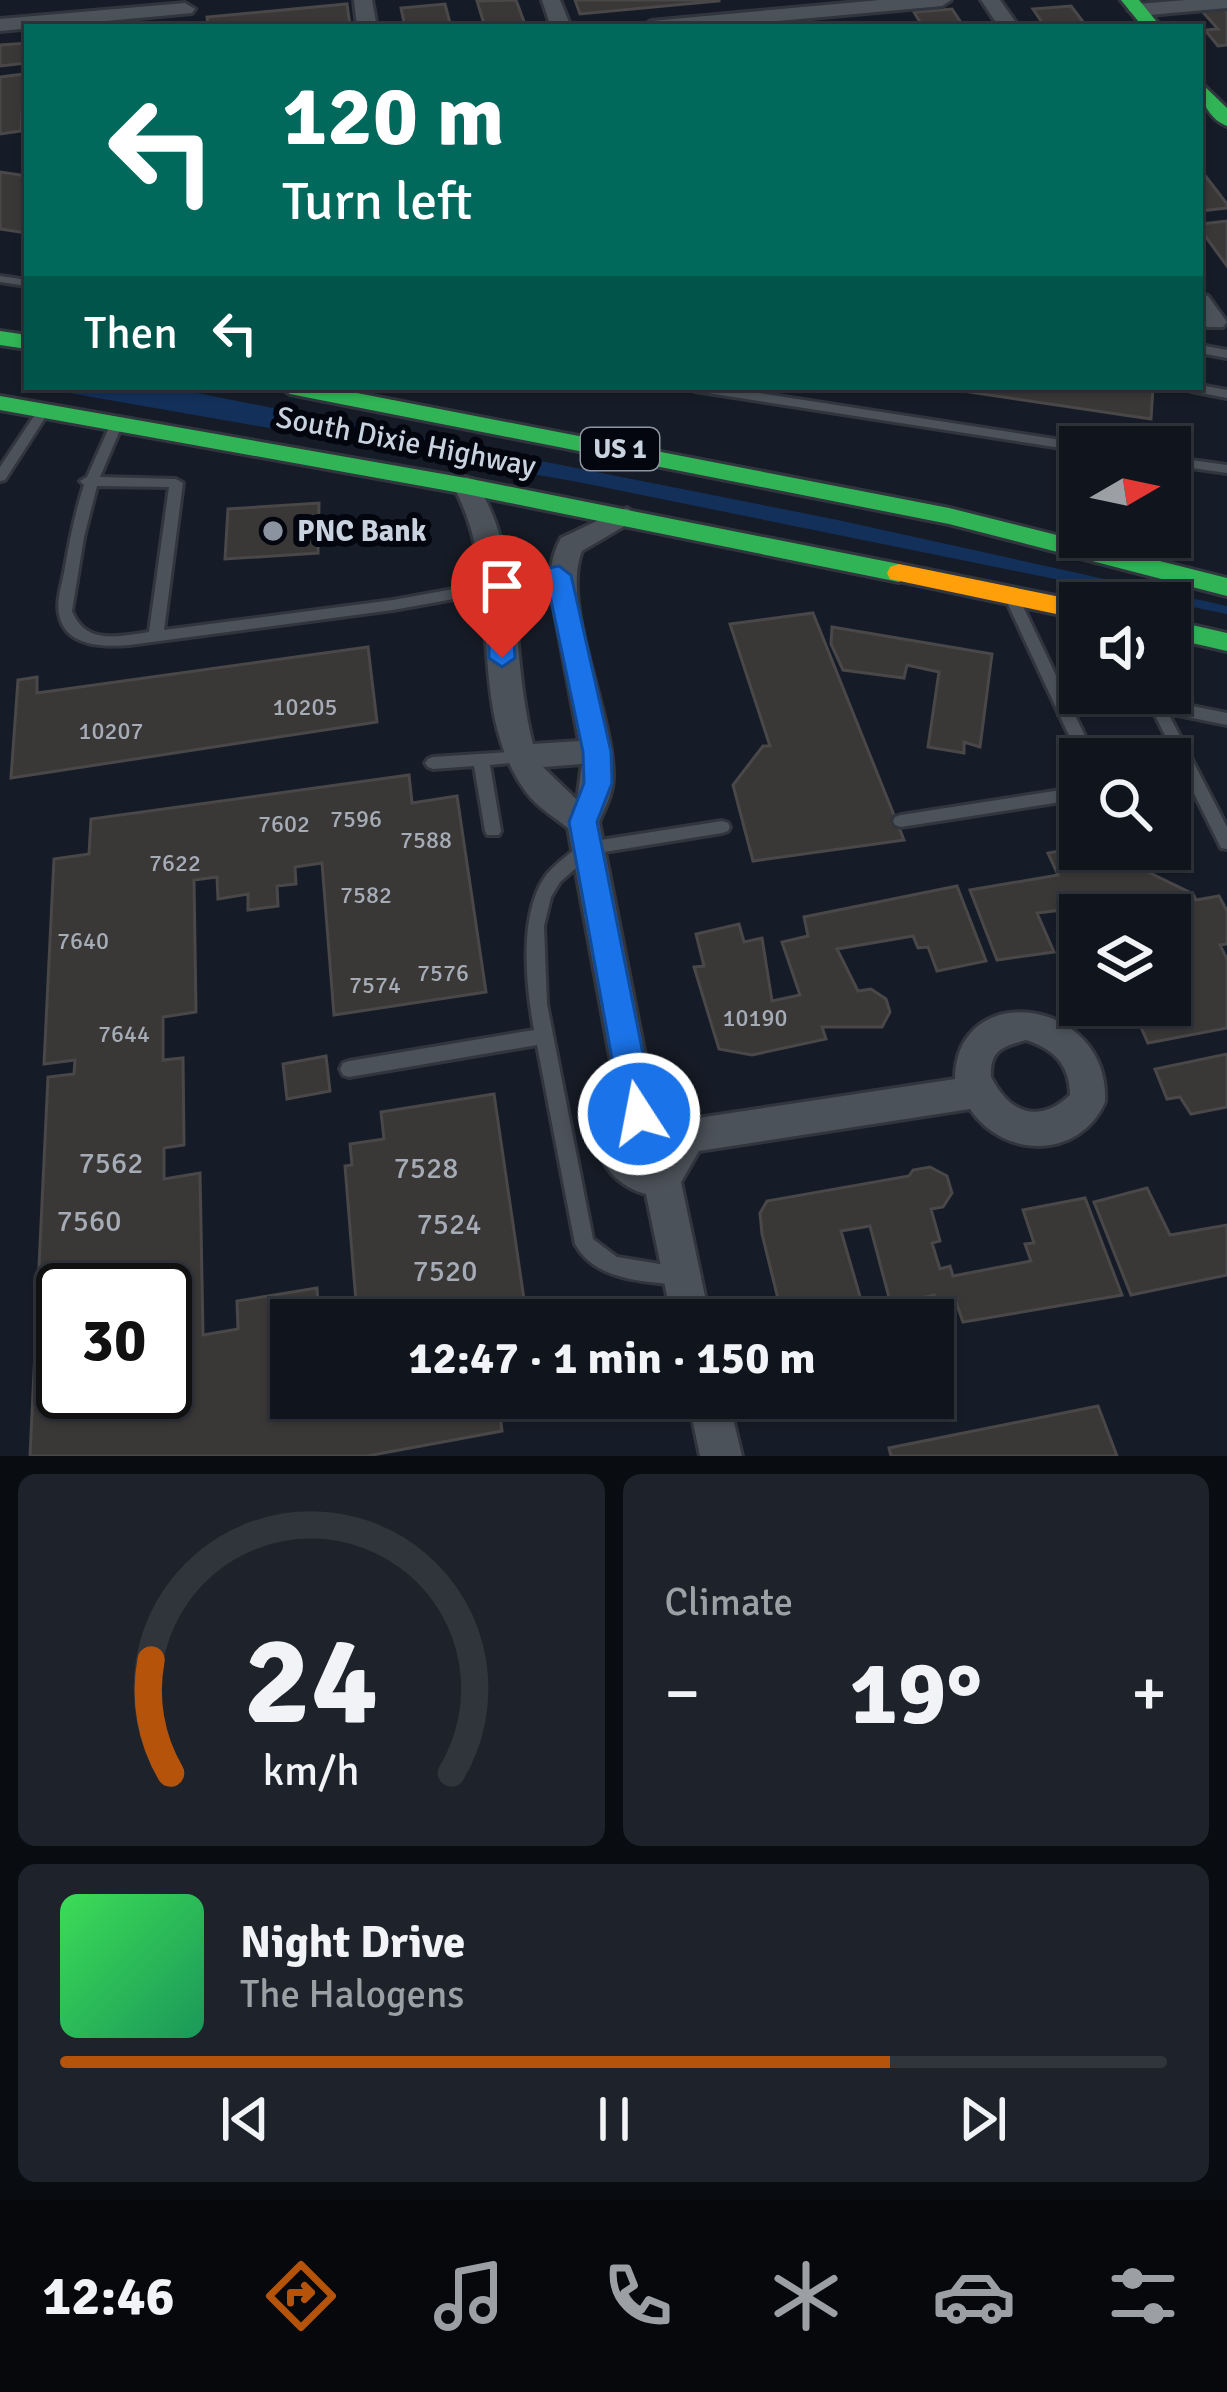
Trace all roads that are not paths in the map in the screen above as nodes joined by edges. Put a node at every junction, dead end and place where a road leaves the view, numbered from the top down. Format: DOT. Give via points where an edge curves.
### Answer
graph roads {
  1 [pos="205,0"];
  2 [pos="942,0"];
  3 [pos="1227,2"];
  4 [pos="186,9"];
  5 [pos="1140,12"];
  6 [pos="683,24"];
  7 [pos="0,26"];
  8 [pos="1203,90"];
  9 [pos="1225,115"];
  10 [pos="1203,305"];
  11 [pos="1215,322"];
  12 [pos="305,390"];
  13 [pos="713,390"];
  14 [pos="0,403"];
  15 [pos="44,410"];
  16 [pos="117,423"];
  17 [pos="0,444"];
  18 [pos="1059,444"];
  19 [pos="17,447"];
  20 [pos="1191,464"];
  21 [pos="1227,470"];
  22 [pos="0,477"];
  23 [pos="87,481"];
  24 [pos="466,486"];
  25 [pos="949,516"];
  26 [pos="627,517"];
  27 [pos="1227,561"];
  28 [pos="559,575"];
  29 [pos="498,585"];
  30 [pos="1227,586"];
  31 [pos="1011,596"];
  32 [pos="1059,606"];
  33 [pos="1191,634"];
  34 [pos="155,636"];
  35 [pos="1227,642"];
  36 [pos="1191,709"];
  37 [pos="1162,714"];
  38 [pos="1227,718"];
  39 [pos="1078,738"];
  40 [pos="597,752"];
  41 [pos="524,757"];
  42 [pos="481,760"];
  43 [pos="433,763"];
  44 [pos="1059,796"];
  45 [pos="901,820"];
  46 [pos="722,827"];
  47 [pos="493,831"];
  48 [pos="586,835"];
  49 [pos="1227,843"];
  50 [pos="543,1036"];
  51 [pos="349,1069"];
  52 [pos="976,1092"];
  53 [pos="639,1114"];
  54 [pos="682,1137"];
  55 [pos="661,1174"];
  56 [pos="681,1277"];
  57 [pos="686,1299"];
  58 [pos="713,1419"];
  59 [pos="721,1456"];
  1 -- 4 [label="street"];
  2 -- 6 [label="street"];
  3 -- 5 [label="street"];
  4 -- 7 [label="street"];
  8 -- 9 [label="main road"];
  10 -- 11 [label="street"];
  12 -- 25 [label="main road, South Dixie Highway / US 1"];
  13 -- 18 [label="lane"];
  14 -- 15 [label="main road, South Dixie Highway / US 1"];
  15 -- 16 [label="main road, South Dixie Highway / US 1"];
  15 -- 19 [label="lane"];
  16 -- 23 [label="lane"];
  16 -- 24 [label="main road, South Dixie Highway / US 1"];
  17 -- 19 [label="lane"];
  19 -- 22 [label="lane"];
  20 -- 21 [label="lane"];
  23 -- 34 [label="lane" via="68,625 95,640"];
  23 -- 34 [label="lane" via="176,483"];
  24 -- 26 [label="main road, South Dixie Highway / US 1"];
  24 -- 29 [label="street" via="486,519"];
  25 -- 27 [label="main road"];
  25 -- 30 [label="main road, South Dixie Highway / US 1"];
  26 -- 28 [label="street" via="571,545"];
  26 -- 31 [label="main road, South Dixie Highway / US 1"];
  28 -- 29 [label="lane"];
  28 -- 40 [label="street"];
  29 -- 34 [label="lane"];
  29 -- 41 [label="street" via="507,696"];
  31 -- 32 [label="main road, South Dixie Highway / US 1"];
  31 -- 39 [label="lane"];
  33 -- 35 [label="main road"];
  36 -- 38 [label="lane"];
  37 -- 49 [label="lane"];
  40 -- 41 [label="street"];
  40 -- 48 [label="street"];
  41 -- 42 [label="lane"];
  41 -- 48 [label="street" via="535,784"];
  42 -- 43 [label="lane"];
  42 -- 47 [label="lane"];
  44 -- 45 [label="lane"];
  46 -- 48 [label="lane"];
  48 -- 50 [label="lane" via="539,911"];
  48 -- 53 [label="street"];
  50 -- 51 [label="lane"];
  50 -- 56 [label="lane" via="584,1244 614,1266"];
  52 -- 54 [label="street"];
  53 -- 54 [label="street" via="668,1117"];
  53 -- 55 [label="street" via="621,1126 616,1149 630,1170"];
  54 -- 55 [label="street" via="678,1162"];
  55 -- 56 [label="street"];
  56 -- 57 [label="street"];
  58 -- 59 [label="street"];
}
